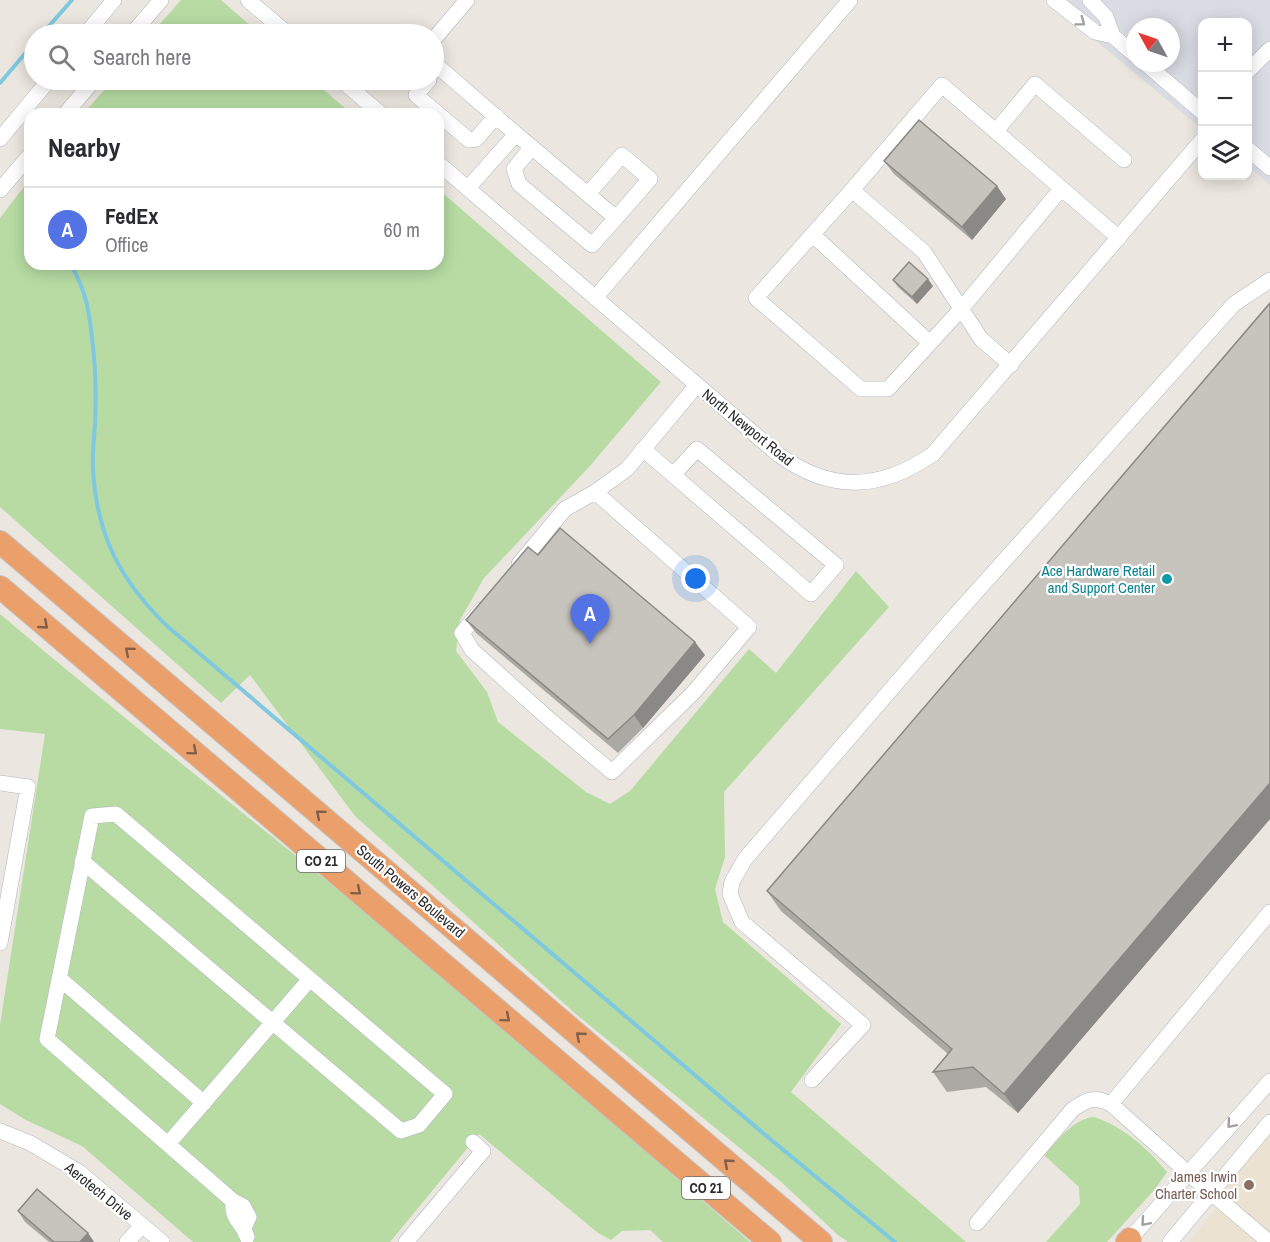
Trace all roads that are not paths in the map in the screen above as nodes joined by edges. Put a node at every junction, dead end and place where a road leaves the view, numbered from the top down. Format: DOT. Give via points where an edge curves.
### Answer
graph roads {
  1 [pos="114,0"];
  2 [pos="161,0"];
  3 [pos="248,0"];
  4 [pos="467,0"];
  5 [pos="850,0"];
  6 [pos="1054,0"];
  7 [pos="1090,0"];
  8 [pos="94,24"];
  9 [pos="141,24"];
  10 [pos="276,24"];
  11 [pos="444,27"];
  12 [pos="1113,36"];
  13 [pos="1126,47"];
  14 [pos="1270,49"];
  15 [pos="1252,67"];
  16 [pos="1156,72"];
  17 [pos="444,75"];
  18 [pos="41,90"];
  19 [pos="85,90"];
  20 [pos="353,90"];
  21 [pos="420,90"];
  22 [pos="26,108"];
  23 [pos="70,108"];
  24 [pos="374,108"];
  25 [pos="431,108"];
  26 [pos="1198,108"];
  27 [pos="24,111"];
  28 [pos="495,116"];
  29 [pos="444,119"];
  30 [pos="996,131"];
  31 [pos="516,134"];
  32 [pos="0,140"];
  33 [pos="1198,146"];
  34 [pos="532,147"];
  35 [pos="1252,152"];
  36 [pos="1124,160"];
  37 [pos="24,162"];
  38 [pos="444,168"];
  39 [pos="1270,168"];
  40 [pos="468,188"];
  41 [pos="1061,189"];
  42 [pos="0,190"];
  43 [pos="852,190"];
  44 [pos="588,194"];
  45 [pos="616,218"];
  46 [pos="813,235"];
  47 [pos="1119,238"];
  48 [pos="1270,280"];
  49 [pos="595,298"];
  50 [pos="962,308"];
  51 [pos="930,343"];
  52 [pos="1011,365"];
  53 [pos="697,385"];
  54 [pos="643,449"];
  55 [pos="674,474"];
  56 [pos="595,492"];
  57 [pos="0,542"];
  58 [pos="506,580"];
  59 [pos="0,586"];
  60 [pos="491,598"];
  61 [pos="0,783"];
  62 [pos="82,861"];
  63 [pos="1270,912"];
  64 [pos="0,944"];
  65 [pos="59,978"];
  66 [pos="310,979"];
  67 [pos="273,1022"];
  68 [pos="812,1080"];
  69 [pos="1270,1081"];
  70 [pos="204,1103"];
  71 [pos="1112,1104"];
  72 [pos="1270,1122"];
  73 [pos="0,1131"];
  74 [pos="642,1134"];
  75 [pos="473,1142"];
  76 [pos="168,1144"];
  77 [pos="1188,1173"];
  78 [pos="760,1190"];
  79 [pos="1212,1192"];
  80 [pos="977,1223"];
  81 [pos="142,1226"];
  82 [pos="247,1237"];
  83 [pos="1129,1240"];
  84 [pos="127,1242"];
  85 [pos="162,1242"];
  86 [pos="406,1242"];
  87 [pos="762,1242"];
  88 [pos="770,1242"];
  89 [pos="821,1242"];
  90 [pos="830,1242"];
  91 [pos="1170,1242"];
  92 [pos="1269,1242"];
  1 -- 8 [label="street"];
  2 -- 9 [label="street"];
  3 -- 10 [label="street"];
  4 -- 11 [label="street"];
  5 -- 49 [label="street"];
  6 -- 12 [label="street, one-way" via="1095,32"];
  7 -- 12 [label="street" via="1106,17"];
  12 -- 13 [label="street"];
  14 -- 15 [label="street"];
  16 -- 26 [label="street"];
  17 -- 28 [label="street"];
  18 -- 22 [label="street"];
  19 -- 23 [label="street"];
  20 -- 24 [label="street"];
  21 -- 25 [label="street" via="416,95"];
  27 -- 32 [label="street"];
  28 -- 29 [label="street" via="476,139 469,140"];
  28 -- 31 [label="street"];
  30 -- 36 [label="street" via="1035,84"];
  30 -- 41 [label="street"];
  30 -- 43 [label="street" via="942,86"];
  31 -- 34 [label="street"];
  31 -- 40 [label="street"];
  33 -- 47 [label="street, North Newport Road"];
  34 -- 44 [label="street"];
  34 -- 45 [label="street" via="514,168 519,184 592,245"];
  35 -- 39 [label="street"];
  37 -- 42 [label="street"];
  38 -- 40 [label="street, North Newport Road"];
  40 -- 49 [label="street, North Newport Road"];
  41 -- 47 [label="street"];
  41 -- 50 [label="street"];
  43 -- 46 [label="street"];
  43 -- 50 [label="street" via="924,252"];
  44 -- 45 [label="street"];
  44 -- 45 [label="street" via="622,155 650,179"];
  46 -- 51 [label="street"];
  46 -- 51 [label="street" via="756,298 861,389 888,389"];
  47 -- 52 [label="street, North Newport Road"];
  48 -- 68 [label="street" via="1234,304 943,629 736,872 730,894 742,921 863,1025"];
  49 -- 53 [label="street, North Newport Road"];
  50 -- 51 [label="street"];
  50 -- 52 [label="street" via="981,339"];
  52 -- 53 [label="street, North Newport Road" via="933,454 899,474 861,483 825,478 792,464"];
  53 -- 54 [label="street"];
  54 -- 55 [label="street"];
  54 -- 56 [label="street" via="627,469"];
  55 -- 55 [label="street" via="811,594 836,565 697,449"];
  56 -- 58 [label="street" via="565,509"];
  56 -- 60 [label="street" via="749,627 693,693 612,772 472,650 462,633"];
  78 -- 57 [label="highway, South Powers Boulevard / CO 21, one-way"];
  59 -- 74 [label="highway, CO 21, one-way"];
  61 -- 64 [label="street" via="28,787"];
  62 -- 65 [label="street"];
  62 -- 66 [label="street" via="92,816 116,814"];
  62 -- 67 [label="street"];
  63 -- 71 [label="street"];
  65 -- 70 [label="street"];
  65 -- 76 [label="street" via="47,1039"];
  66 -- 67 [label="street"];
  66 -- 67 [label="street" via="445,1094 419,1125 401,1131"];
  67 -- 70 [label="street"];
  69 -- 77 [label="street, one-way"];
  70 -- 76 [label="street"];
  71 -- 77 [label="street"];
  71 -- 80 [label="street" via="1098,1098 1072,1110"];
  72 -- 79 [label="street"];
  73 -- 81 [label="street, Aerotech Drive" via="79,1172"];
  74 -- 87 [label="highway"];
  74 -- 88 [label="highway, CO 21"];
  75 -- 86 [label="street" via="483,1151"];
  76 -- 82 [label="street" via="243,1206 249,1217"];
  77 -- 79 [label="street"];
  77 -- 83 [label="street, one-way"];
  78 -- 89 [label="highway, South Powers Boulevard / CO 21"];
  78 -- 90 [label="highway"];
  79 -- 91 [label="street"];
  79 -- 92 [label="street" via="1247,1232"];
  81 -- 84 [label="street"];
  81 -- 85 [label="street, Aerotech Drive"];
}
